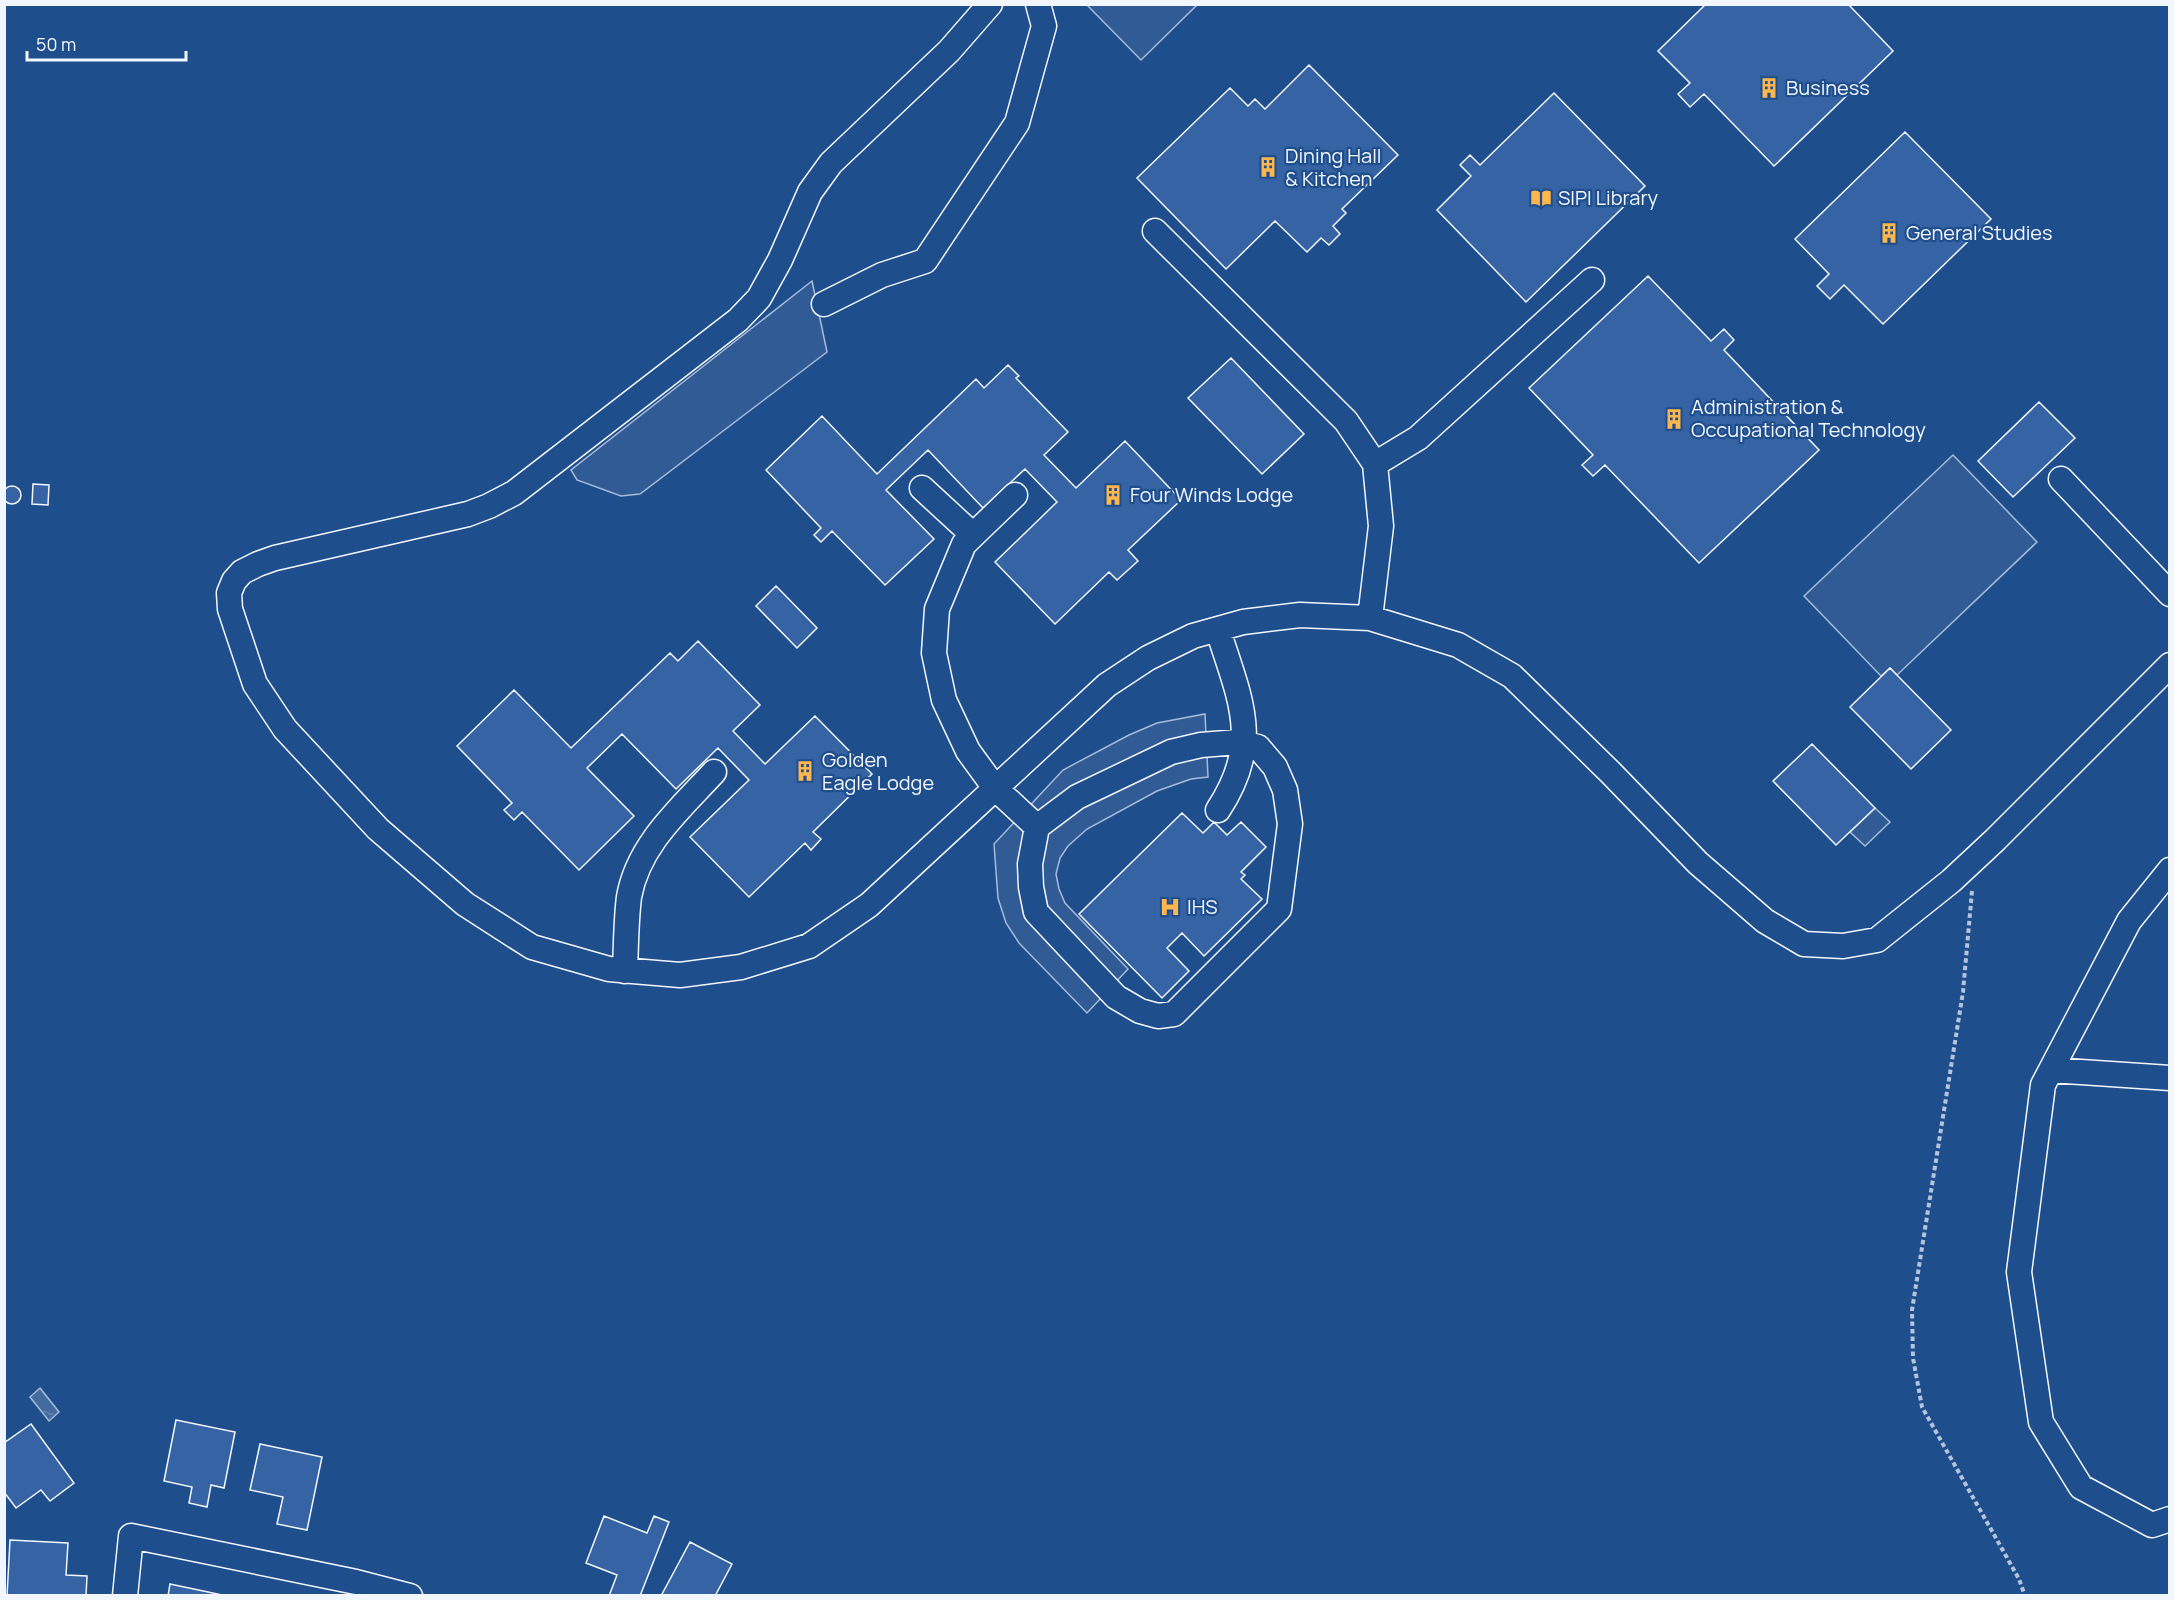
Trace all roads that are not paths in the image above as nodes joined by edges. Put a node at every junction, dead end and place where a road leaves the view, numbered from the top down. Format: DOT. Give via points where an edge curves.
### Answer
graph roads {
  1 [pos="990,4"];
  2 [pos="1038,4"];
  3 [pos="1155,231"];
  4 [pos="1592,280"];
  5 [pos="824,304"];
  6 [pos="1375,464"];
  7 [pos="2061,479"];
  8 [pos="922,488"];
  9 [pos="1015,495"];
  10 [pos="973,535"];
  11 [pos="2169,594"];
  12 [pos="1370,618"];
  13 [pos="1218,630"];
  14 [pos="2169,665"];
  15 [pos="1245,744"];
  16 [pos="714,772"];
  17 [pos="995,788"];
  18 [pos="1218,810"];
  19 [pos="1037,827"];
  20 [pos="2169,870"];
  21 [pos="625,971"];
  22 [pos="2051,1070"];
  23 [pos="2169,1078"];
  24 [pos="2169,1519"];
  25 [pos="125,1596"];
  26 [pos="410,1596"];
  1 -- 21 [label="street" via="941,59 831,163 810,192 759,298 738,320 645,392 514,493 489,506 275,558 242,572 229,593 230,609 255,684 285,729 378,830 465,904 532,947"];
  2 -- 5 [label="street" via="1044,26 1017,123 925,261 882,276"];
  3 -- 6 [label="street" via="1346,421"];
  4 -- 6 [label="street" via="1418,438"];
  6 -- 12 [label="street" via="1381,526"];
  7 -- 11 [label="street"];
  8 -- 10 [label="street"];
  9 -- 10 [label="street"];
  10 -- 17 [label="street" via="964,544 937,609 934,653 944,700 968,751"];
  12 -- 13 [label="street" via="1300,615 1243,622"];
  12 -- 14 [label="street" via="1458,645 1512,676 1698,863 1765,921 1804,944 1843,946 1877,940 1995,840"];
  13 -- 15 [label="street" via="1244,718"];
  13 -- 17 [label="street" via="1193,636 1148,658 1107,686"];
  15 -- 18 [label="street" via="1230,791"];
  15 -- 19 [label="street" via="1201,745 1171,752 1077,797"];
  15 -- 19 [label="street" via="1258,747 1275,767 1285,790 1290,824 1279,909 1174,1014 1158,1016 1140,1011 1116,997 1036,912 1030,864"];
  16 -- 21 [label="street" via="653,838 638,867 630,896"];
  17 -- 19 [label="street"];
  17 -- 21 [label="street" via="869,905 809,946 741,967 680,975"];
  20 -- 22 [label="street" via="2129,921"];
  22 -- 23 [label="street"];
  22 -- 24 [label="street" via="2043,1085 2019,1272 2041,1422 2081,1487 2152,1525"];
  25 -- 26 [label="street" via="131,1536"];
}
